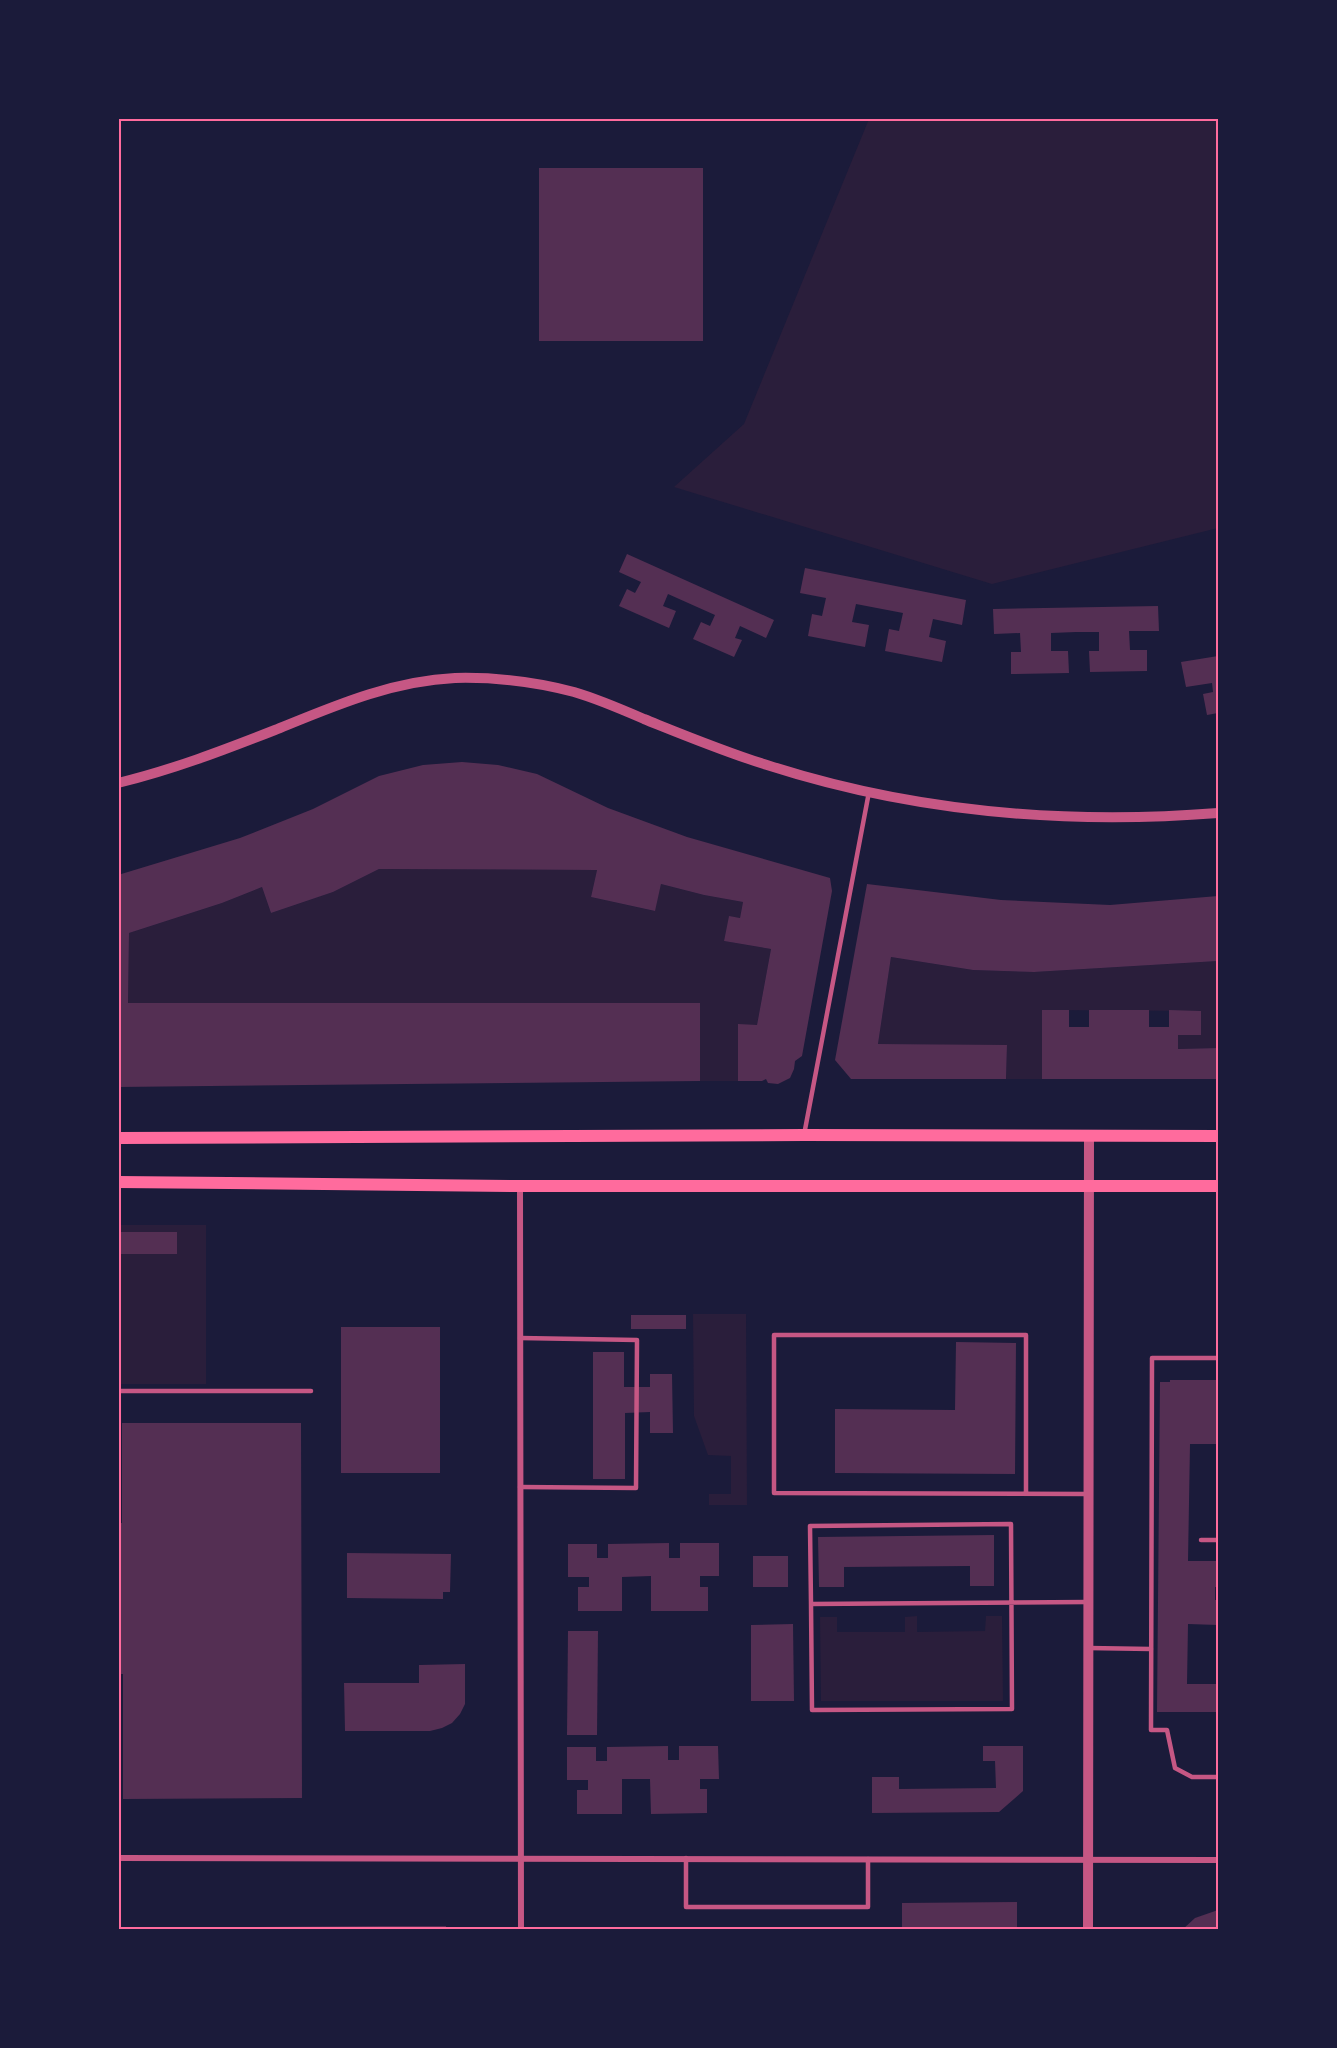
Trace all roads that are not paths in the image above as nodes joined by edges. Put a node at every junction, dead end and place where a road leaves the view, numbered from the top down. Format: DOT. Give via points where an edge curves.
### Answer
graph roads {
  1 [pos="118,783"];
  2 [pos="868,792"];
  3 [pos="1218,813"];
  4 [pos="804,1135"];
  5 [pos="1089,1135"];
  6 [pos="1218,1136"];
  7 [pos="118,1138"];
  8 [pos="118,1182"];
  9 [pos="520,1186"];
  10 [pos="1089,1186"];
  11 [pos="1218,1186"];
  12 [pos="520,1338"];
  13 [pos="1218,1358"];
  14 [pos="118,1391"];
  15 [pos="311,1391"];
  16 [pos="520,1487"];
  17 [pos="1026,1494"];
  18 [pos="1088,1494"];
  19 [pos="1201,1540"];
  20 [pos="1218,1540"];
  21 [pos="1011,1602"];
  22 [pos="1088,1602"];
  23 [pos="811,1604"];
  24 [pos="1088,1648"];
  25 [pos="1151,1649"];
  26 [pos="1218,1777"];
  27 [pos="118,1858"];
  28 [pos="521,1858"];
  29 [pos="686,1858"];
  30 [pos="868,1859"];
  31 [pos="1088,1860"];
  32 [pos="1218,1860"];
  33 [pos="520,1929"];
  34 [pos="1088,1929"];
  1 -- 2 [label="street" via="209,756 359,696 406,684 455,678 512,680 575,692 727,752"];
  2 -- 3 [label="street" via="930,804 1054,817"];
  2 -- 4 [label="lane"];
  4 -- 5 [label="main road"];
  4 -- 7 [label="main road"];
  5 -- 6 [label="main road"];
  5 -- 10 [label="street"];
  8 -- 9 [label="main road"];
  9 -- 10 [label="main road"];
  9 -- 12 [label="street"];
  10 -- 11 [label="main road"];
  10 -- 18 [label="street"];
  12 -- 16 [label="street"];
  12 -- 16 [label="lane" via="637,1340 636,1488"];
  13 -- 25 [label="lane" via="1152,1358"];
  14 -- 15 [label="lane"];
  16 -- 28 [label="street"];
  17 -- 17 [label="lane" via="774,1493 774,1335 1026,1335"];
  17 -- 18 [label="lane"];
  18 -- 22 [label="street"];
  19 -- 20 [label="lane"];
  21 -- 22 [label="lane"];
  21 -- 23 [label="lane"];
  21 -- 23 [label="lane" via="1011,1524 810,1526"];
  21 -- 23 [label="lane" via="1012,1709 812,1710"];
  22 -- 24 [label="street"];
  24 -- 25 [label="lane"];
  24 -- 31 [label="street"];
  25 -- 26 [label="lane" via="1151,1730 1167,1730 1175,1768 1192,1778"];
  27 -- 28 [label="street"];
  28 -- 29 [label="street"];
  28 -- 33 [label="street"];
  29 -- 30 [label="street"];
  29 -- 30 [label="lane" via="686,1906 709,1907 868,1907"];
  30 -- 31 [label="street"];
  31 -- 32 [label="street"];
  31 -- 34 [label="street"];
}
